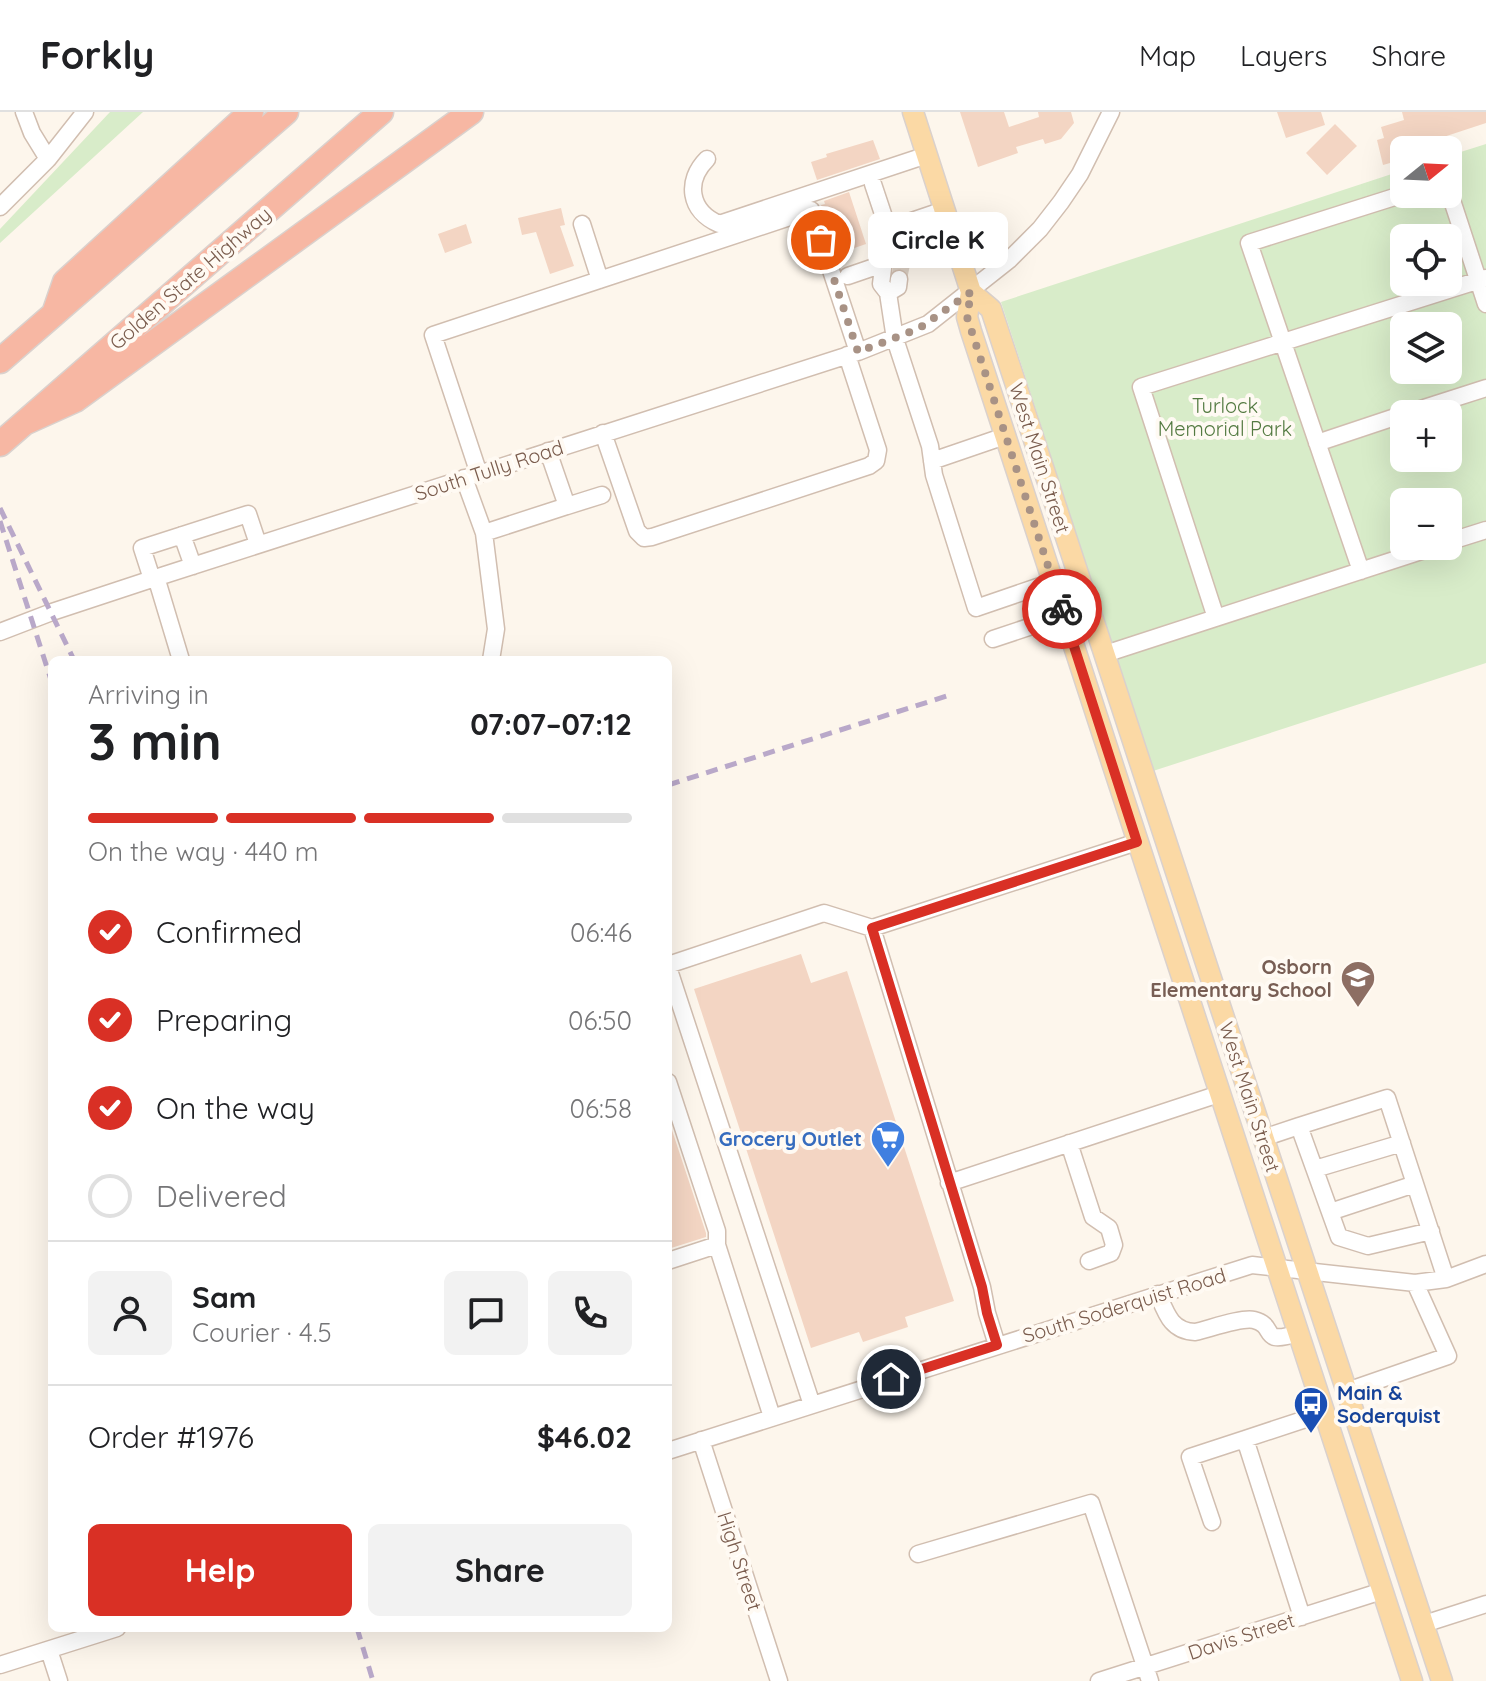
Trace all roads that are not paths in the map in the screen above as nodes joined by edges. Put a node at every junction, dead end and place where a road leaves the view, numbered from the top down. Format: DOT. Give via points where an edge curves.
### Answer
graph roads {
  1 [pos="24,112"];
  2 [pos="85,112"];
  3 [pos="251,112"];
  4 [pos="286,112"];
  5 [pos="381,112"];
  6 [pos="471,112"];
  7 [pos="913,112"];
  8 [pos="1111,112"];
  9 [pos="927,155"];
  10 [pos="48,159"];
  11 [pos="707,159"];
  12 [pos="873,184"];
  13 [pos="1390,198"];
  14 [pos="0,207"];
  15 [pos="1455,208"];
  16 [pos="944,210"];
  17 [pos="582,224"];
  18 [pos="896,227"];
  19 [pos="905,249"];
  20 [pos="883,264"];
  21 [pos="848,276"];
  22 [pos="899,279"];
  23 [pos="1482,279"];
  24 [pos="600,280"];
  25 [pos="971,292"];
  26 [pos="888,293"];
  27 [pos="1486,304"];
  28 [pos="54,314"];
  29 [pos="895,339"];
  30 [pos="1283,342"];
  31 [pos="852,353"];
  32 [pos="1,360"];
  33 [pos="1486,388"];
  34 [pos="1449,400"];
  35 [pos="1390,419"];
  36 [pos="24,423"];
  37 [pos="603,433"];
  38 [pos="1005,436"];
  39 [pos="1317,443"];
  40 [pos="0,444"];
  41 [pos="548,451"];
  42 [pos="932,461"];
  43 [pos="471,476"];
  44 [pos="602,495"];
  45 [pos="567,506"];
  46 [pos="1486,530"];
  47 [pos="484,533"];
  48 [pos="182,535"];
  49 [pos="1462,538"];
  50 [pos="258,544"];
  51 [pos="1394,560"];
  52 [pos="193,566"];
  53 [pos="1361,571"];
  54 [pos="154,578"];
  55 [pos="1052,582"];
  56 [pos="1089,607"];
  57 [pos="1064,616"];
  58 [pos="1216,618"];
  59 [pos="0,632"];
  60 [pos="993,639"];
  61 [pos="1105,654"];
  62 [pos="180,656"];
  63 [pos="492,656"];
  64 [pos="1137,842"];
  65 [pos="872,928"];
  66 [pos="672,965"];
  67 [pos="672,978"];
  68 [pos="672,1094"];
  69 [pos="1219,1094"];
  70 [pos="1299,1126"];
  71 [pos="1263,1138"];
  72 [pos="1069,1143"];
  73 [pos="1402,1143"];
  74 [pos="1315,1169"];
  75 [pos="949,1183"];
  76 [pos="1415,1184"];
  77 [pos="1330,1212"];
  78 [pos="1431,1231"];
  79 [pos="717,1245"];
  80 [pos="672,1260"];
  81 [pos="1089,1261"];
  82 [pos="1486,1264"];
  83 [pos="1277,1269"];
  84 [pos="1307,1273"];
  85 [pos="1446,1279"];
  86 [pos="1415,1283"];
  87 [pos="1158,1294"];
  88 [pos="1298,1333"];
  89 [pos="997,1345"];
  90 [pos="1347,1391"];
  91 [pos="812,1405"];
  92 [pos="1324,1413"];
  93 [pos="772,1417"];
  94 [pos="1245,1439"];
  95 [pos="701,1440"];
  96 [pos="672,1450"];
  97 [pos="1212,1522"];
  98 [pos="918,1554"];
  99 [pos="1382,1591"];
  100 [pos="1486,1604"];
  101 [pos="1302,1617"];
  102 [pos="1424,1624"];
  103 [pos="105,1632"];
  104 [pos="49,1650"];
  105 [pos="0,1665"];
  106 [pos="1148,1674"];
  107 [pos="59,1681"];
  108 [pos="779,1681"];
  109 [pos="1099,1681"];
  110 [pos="1412,1681"];
  111 [pos="1442,1681"];
  1 -- 10 [label="street"];
  2 -- 10 [label="street"];
  3 -- 28 [label="highway" via="65,282"];
  4 -- 28 [label="highway"];
  5 -- 36 [label="highway, Golden State Highway"];
  6 -- 36 [label="highway" via="75,400"];
  7 -- 9 [label="main road, West Main Street"];
  8 -- 25 [label="street, South Tully Road" via="1080,174 1050,217"];
  9 -- 11 [label="street" via="719,224 706,219 691,186 695,170"];
  9 -- 16 [label="main road, West Main Street"];
  10 -- 14 [label="street"];
  12 -- 18 [label="street"];
  13 -- 30 [label="street" via="1249,243"];
  15 -- 23 [label="street"];
  16 -- 18 [label="street"];
  16 -- 25 [label="main road, West Main Street"];
  17 -- 24 [label="street"];
  18 -- 19 [label="street" via="907,238"];
  18 -- 20 [label="street"];
  20 -- 21 [label="street"];
  20 -- 26 [label="street" via="881,284"];
  22 -- 26 [label="street" via="898,287"];
  23 -- 27 [label="street"];
  23 -- 30 [label="street"];
  24 -- 31 [label="street" via="811,210"];
  24 -- 43 [label="street" via="433,335"];
  25 -- 29 [label="street, South Tully Road" via="928,324"];
  25 -- 38 [label="main road, West Main Street" via="967,317"];
  25 -- 56 [label="main road, West Main Street" via="991,309"];
  26 -- 29 [label="street"];
  28 -- 32 [label="highway"];
  29 -- 31 [label="street, South Tully Road"];
  29 -- 42 [label="street"];
  30 -- 39 [label="street"];
  30 -- 58 [label="street" via="1141,387"];
  31 -- 37 [label="street, South Tully Road"];
  31 -- 37 [label="street" via="878,450 876,461 666,532 644,538 637,531"];
  33 -- 34 [label="street"];
  35 -- 39 [label="street"];
  36 -- 40 [label="highway, Golden State Highway"];
  37 -- 41 [label="street, South Tully Road"];
  38 -- 42 [label="street"];
  38 -- 55 [label="main road, West Main Street"];
  39 -- 53 [label="street"];
  41 -- 43 [label="street, South Tully Road"];
  41 -- 45 [label="street"];
  42 -- 55 [label="street" via="976,608"];
  43 -- 47 [label="street"];
  43 -- 50 [label="street, South Tully Road"];
  44 -- 45 [label="street"];
  45 -- 47 [label="street"];
  46 -- 49 [label="street"];
  47 -- 63 [label="street" via="496,629"];
  48 -- 50 [label="street" via="248,514"];
  48 -- 52 [label="street"];
  48 -- 54 [label="street" via="142,548"];
  50 -- 52 [label="street, South Tully Road"];
  51 -- 53 [label="street"];
  52 -- 54 [label="street, South Tully Road"];
  53 -- 58 [label="street"];
  54 -- 59 [label="street, South Tully Road"];
  54 -- 62 [label="street"];
  55 -- 57 [label="main road, West Main Street"];
  56 -- 57 [label="street"];
  56 -- 61 [label="main road, West Main Street"];
  57 -- 60 [label="street"];
  57 -- 64 [label="main road, West Main Street"];
  58 -- 61 [label="street"];
  61 -- 71 [label="main road, West Main Street"];
  64 -- 65 [label="street"];
  64 -- 69 [label="main road, West Main Street"];
  65 -- 66 [label="street" via="824,913"];
  65 -- 75 [label="street"];
  67 -- 91 [label="street"];
  68 -- 79 [label="street" via="717,1231"];
  69 -- 72 [label="street"];
  69 -- 83 [label="main road, West Main Street"];
  70 -- 71 [label="street"];
  70 -- 73 [label="street" via="1387,1098"];
  70 -- 74 [label="street"];
  71 -- 84 [label="main road, West Main Street"];
  72 -- 75 [label="street"];
  72 -- 81 [label="street" via="1093,1217 1109,1228 1114,1245 1111,1253"];
  73 -- 74 [label="street"];
  73 -- 76 [label="street"];
  74 -- 77 [label="street"];
  75 -- 89 [label="street"];
  76 -- 77 [label="street"];
  76 -- 78 [label="street"];
  77 -- 78 [label="street" via="1339,1237 1368,1246"];
  78 -- 85 [label="street"];
  79 -- 80 [label="street"];
  79 -- 93 [label="street"];
  82 -- 85 [label="street, South Soderquist Road"];
  83 -- 84 [label="street, South Soderquist Road"];
  83 -- 87 [label="street, South Soderquist Road" via="1252,1265"];
  83 -- 88 [label="main road, West Main Street"];
  84 -- 86 [label="street, South Soderquist Road"];
  84 -- 90 [label="main road, West Main Street"];
  85 -- 86 [label="street, South Soderquist Road"];
  86 -- 90 [label="street" via="1448,1356"];
  87 -- 88 [label="street" via="1168,1318 1187,1332 1251,1319 1275,1339"];
  87 -- 89 [label="street, South Soderquist Road"];
  88 -- 92 [label="main road, West Main Street"];
  89 -- 91 [label="street, South Soderquist Road"];
  90 -- 102 [label="main road, West Main Street"];
  91 -- 93 [label="street, South Soderquist Road"];
  92 -- 94 [label="street"];
  92 -- 99 [label="main road, West Main Street"];
  93 -- 95 [label="street, South Soderquist Road"];
  94 -- 97 [label="street" via="1190,1457"];
  94 -- 101 [label="street"];
  95 -- 96 [label="street, South Soderquist Road"];
  95 -- 108 [label="street, High Street"];
  98 -- 106 [label="street" via="1091,1503"];
  99 -- 101 [label="street, Davis Street"];
  99 -- 110 [label="main road, West Main Street"];
  100 -- 102 [label="street"];
  101 -- 106 [label="street, Davis Street"];
  102 -- 111 [label="main road, West Main Street"];
  103 -- 104 [label="street"];
  104 -- 105 [label="street"];
  104 -- 107 [label="street"];
  106 -- 109 [label="street, Davis Street"];
}
